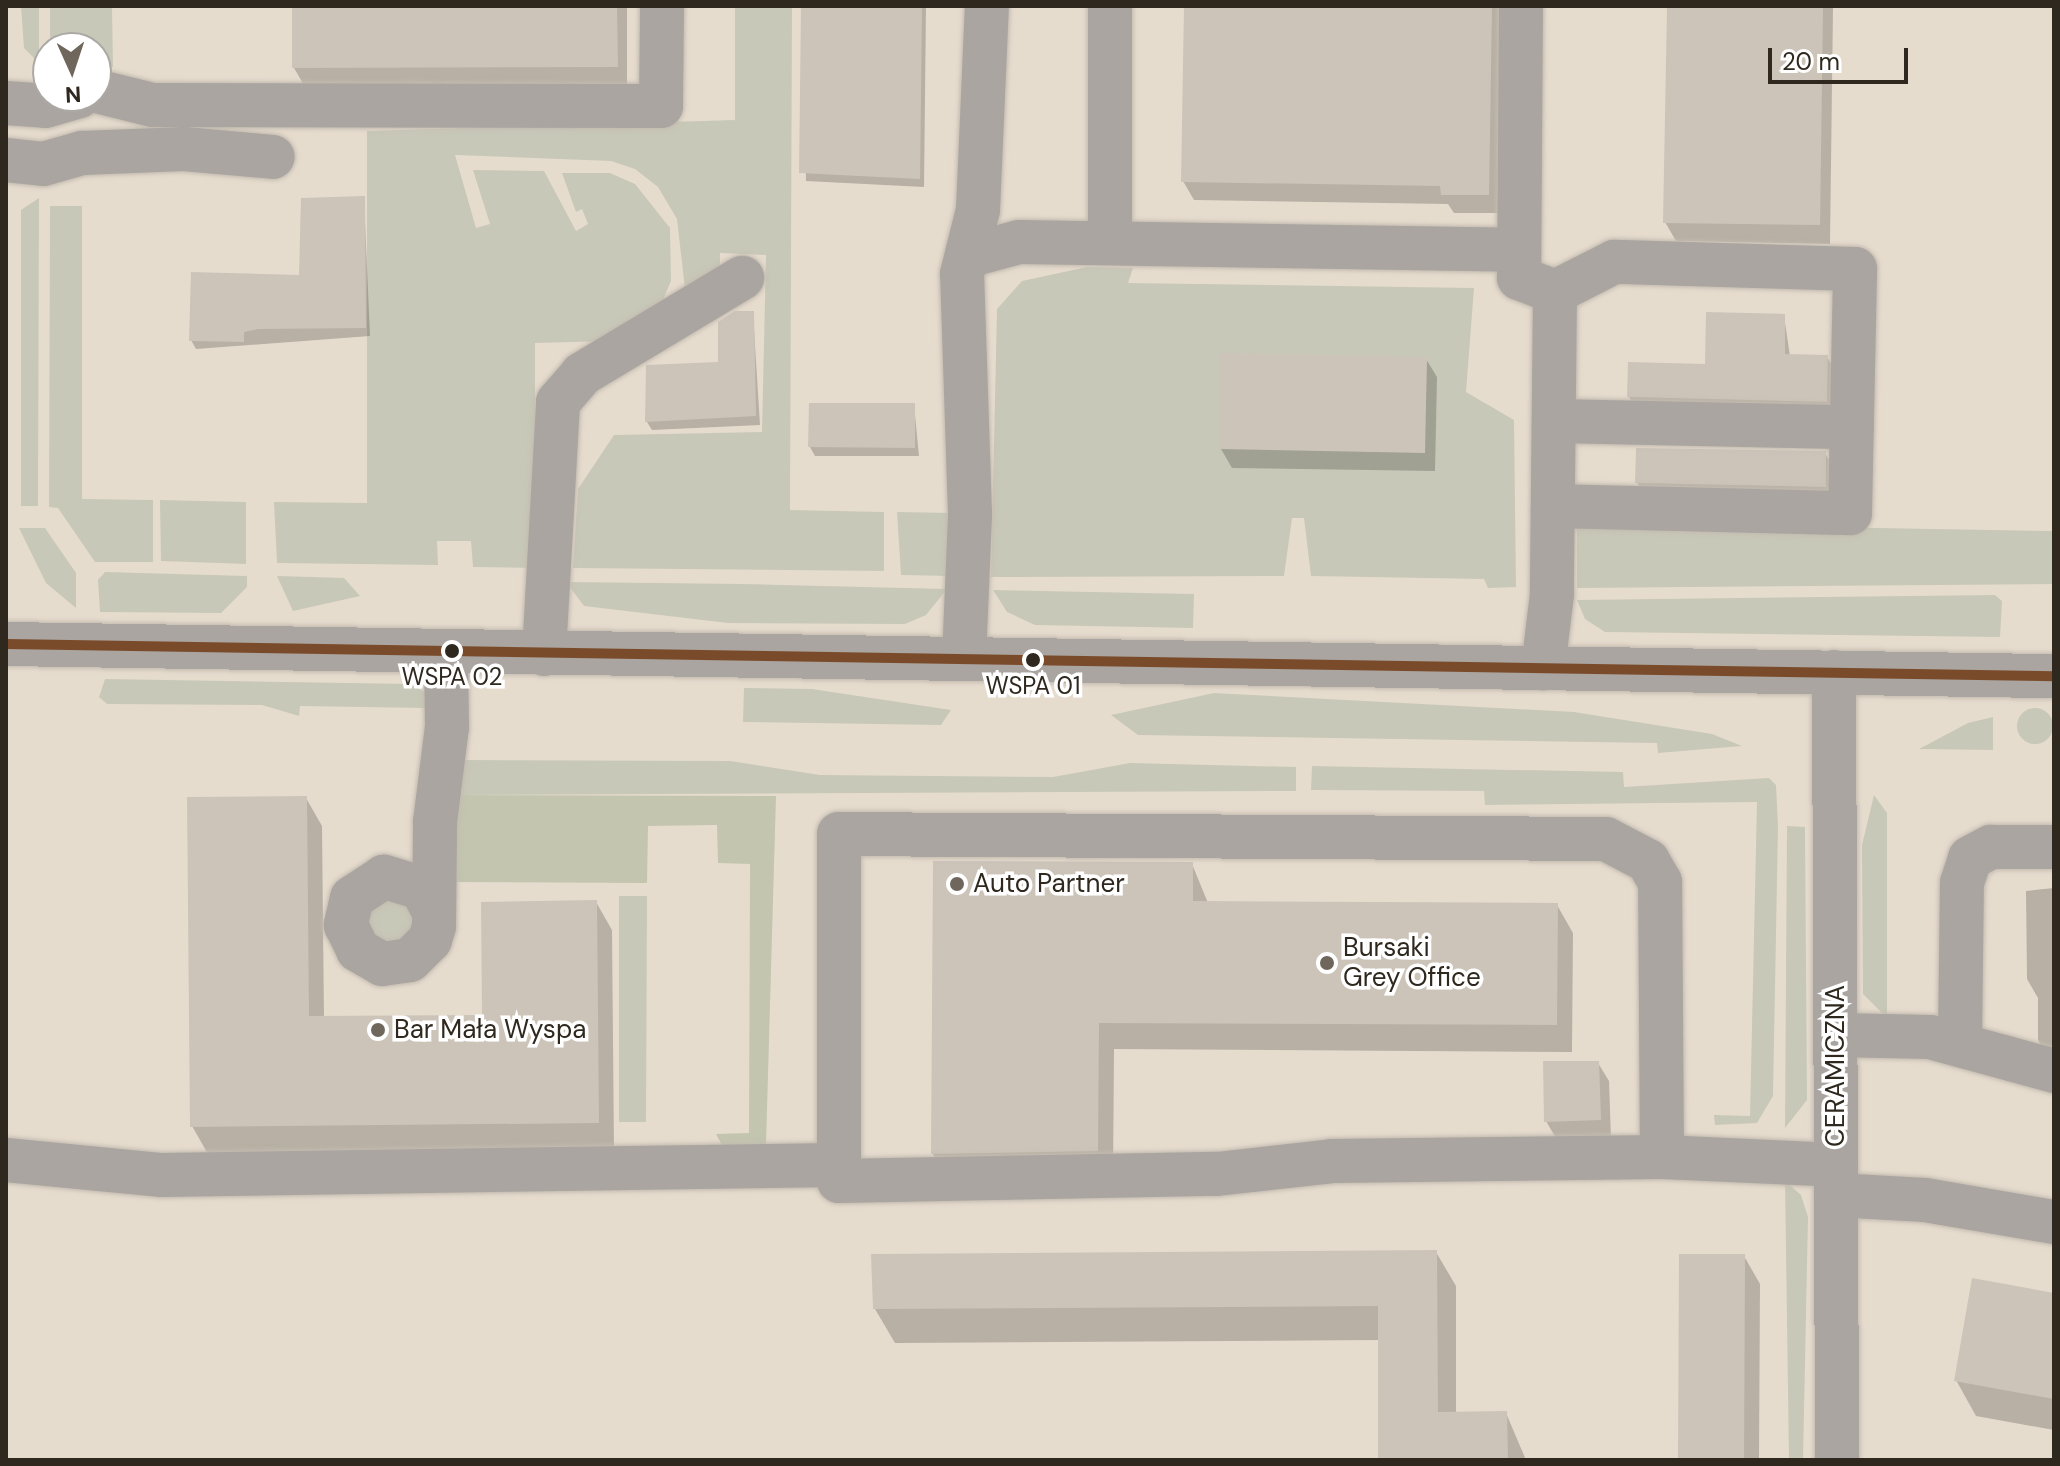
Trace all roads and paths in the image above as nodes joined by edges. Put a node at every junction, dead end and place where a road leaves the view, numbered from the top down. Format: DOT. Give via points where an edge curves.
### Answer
graph roads {
  1 [pos="662,6"];
  2 [pos="987,6"];
  3 [pos="1110,6"];
  4 [pos="1521,6"];
  5 [pos="112,95"];
  6 [pos="6,103"];
  7 [pos="32,105"];
  8 [pos="273,157"];
  9 [pos="6,160"];
  10 [pos="1110,243"];
  11 [pos="1517,250"];
  12 [pos="967,256"];
  13 [pos="742,278"];
  14 [pos="1555,292"];
  15 [pos="1554,421"];
  16 [pos="1852,427"];
  17 [pos="1553,506"];
  18 [pos="6,644"];
  19 [pos="446,653"];
  20 [pos="544,654"];
  21 [pos="964,659"];
  22 [pos="1543,668"];
  23 [pos="1834,672"];
  24 [pos="2054,676"];
  25 [pos="435,822"];
  26 [pos="2054,847"];
  27 [pos="360,889"];
  28 [pos="434,912"];
  29 [pos="1836,1035"];
  30 [pos="1960,1043"];
  31 [pos="2054,1071"];
  32 [pos="1662,1157"];
  33 [pos="6,1160"];
  34 [pos="838,1165"];
  35 [pos="1836,1180"];
  36 [pos="2054,1222"];
  37 [pos="1837,1460"];
  1 -- 5 [label="street" via="661,106 153,105"];
  2 -- 12 [label="street" via="978,210"];
  3 -- 10 [label="street"];
  4 -- 11 [label="street"];
  6 -- 7 [label="street"];
  8 -- 9 [label="street" via="184,149 82,153 43,164"];
  10 -- 11 [label="street"];
  10 -- 12 [label="street" via="1019,242"];
  11 -- 14 [label="street" via="1519,278"];
  12 -- 21 [label="street"];
  13 -- 20 [label="street" via="582,374 558,402"];
  14 -- 15 [label="street"];
  14 -- 16 [label="street" via="1614,262 1855,269"];
  15 -- 16 [label="street"];
  15 -- 17 [label="street"];
  16 -- 17 [label="street" via="1850,513"];
  17 -- 22 [label="street"];
  18 -- 19 [label="street"];
  19 -- 20 [label="street"];
  19 -- 25 [label="street" via="447,727"];
  20 -- 21 [label="street"];
  21 -- 22 [label="street"];
  22 -- 23 [label="street"];
  23 -- 24 [label="street"];
  23 -- 29 [label="street, CERAMICZNA"];
  25 -- 27 [label="street"];
  25 -- 28 [label="street"];
  26 -- 30 [label="street" via="1991,847 1970,858 1962,883"];
  27 -- 28 [label="street" via="384,877 410,881"];
  27 -- 28 [label="street" via="347,911 350,939 382,964 422,951"];
  29 -- 30 [label="street"];
  29 -- 35 [label="street, CERAMICZNA"];
  30 -- 31 [label="street" via="1987,1058"];
  32 -- 34 [label="street" via="1332,1161 1217,1174 839,1181"];
  32 -- 34 [label="street" via="1660,882 1648,861 1606,839 839,834"];
  32 -- 35 [label="street"];
  33 -- 34 [label="street" via="162,1175"];
  35 -- 36 [label="street"];
  35 -- 37 [label="street, CERAMICZNA"];
}
